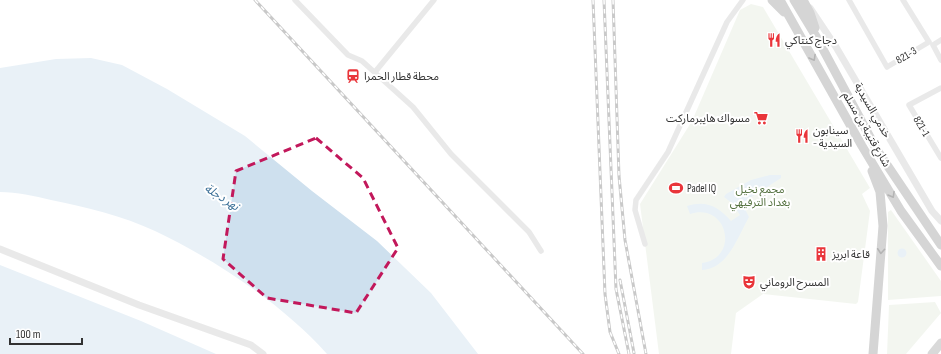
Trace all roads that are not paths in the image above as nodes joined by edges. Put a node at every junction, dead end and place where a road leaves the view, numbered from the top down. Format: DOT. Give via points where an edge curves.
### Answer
graph roads {
  1 [pos="295,0"];
  2 [pos="434,0"];
  3 [pos="743,0"];
  4 [pos="772,0"];
  5 [pos="780,0"];
  6 [pos="794,0"];
  7 [pos="804,0"];
  8 [pos="849,0"];
  9 [pos="904,0"];
  10 [pos="789,15"];
  11 [pos="817,38"];
  12 [pos="941,40"];
  13 [pos="941,60"];
  14 [pos="375,72"];
  15 [pos="941,88"];
  16 [pos="862,146"];
  17 [pos="941,158"];
  18 [pos="918,211"];
  19 [pos="941,221"];
  20 [pos="941,237"];
  21 [pos="645,244"];
  22 [pos="941,245"];
  23 [pos="0,249"];
  24 [pos="541,251"];
  25 [pos="941,266"];
  26 [pos="941,343"];
  27 [pos="263,354"];
  28 [pos="873,354"];
  29 [pos="932,354"];
  1 -- 14 [label="street" via="348,55 362,61"];
  2 -- 14 [label="street"];
  3 -- 21 [label="street" via="727,22 668,152 636,200 635,210"];
  4 -- 10 [label="highway"];
  5 -- 10 [label="highway, شارع قتيبة بن مسلم"];
  6 -- 11 [label="highway, شارع قتيبة بن مسلم"];
  7 -- 11 [label="highway"];
  7 -- 19 [label="street, خدمي السيدية" via="836,47 932,211"];
  8 -- 9 [label="street, 821-3" via="887,67 929,42"];
  10 -- 16 [label="highway, شارع قتيبة بن مسلم, one-way"];
  11 -- 18 [label="highway, شارع قتيبة بن مسلم" via="877,150"];
  12 -- 13 [label="street" via="933,45"];
  14 -- 24 [label="street" via="413,107 451,154 529,232"];
  15 -- 17 [label="street, 821-1" via="909,105"];
  16 -- 25 [label="highway, شارع قتيبة بن مسلم, one-way" via="901,212"];
  16 -- 28 [label="highway, one-way" via="878,186 883,226"];
  18 -- 20 [label="highway"];
  18 -- 22 [label="highway, شارع قتيبة بن مسلم"];
  23 -- 27 [label="street" via="139,305 251,345"];
  26 -- 29 [label="main road"];
}
